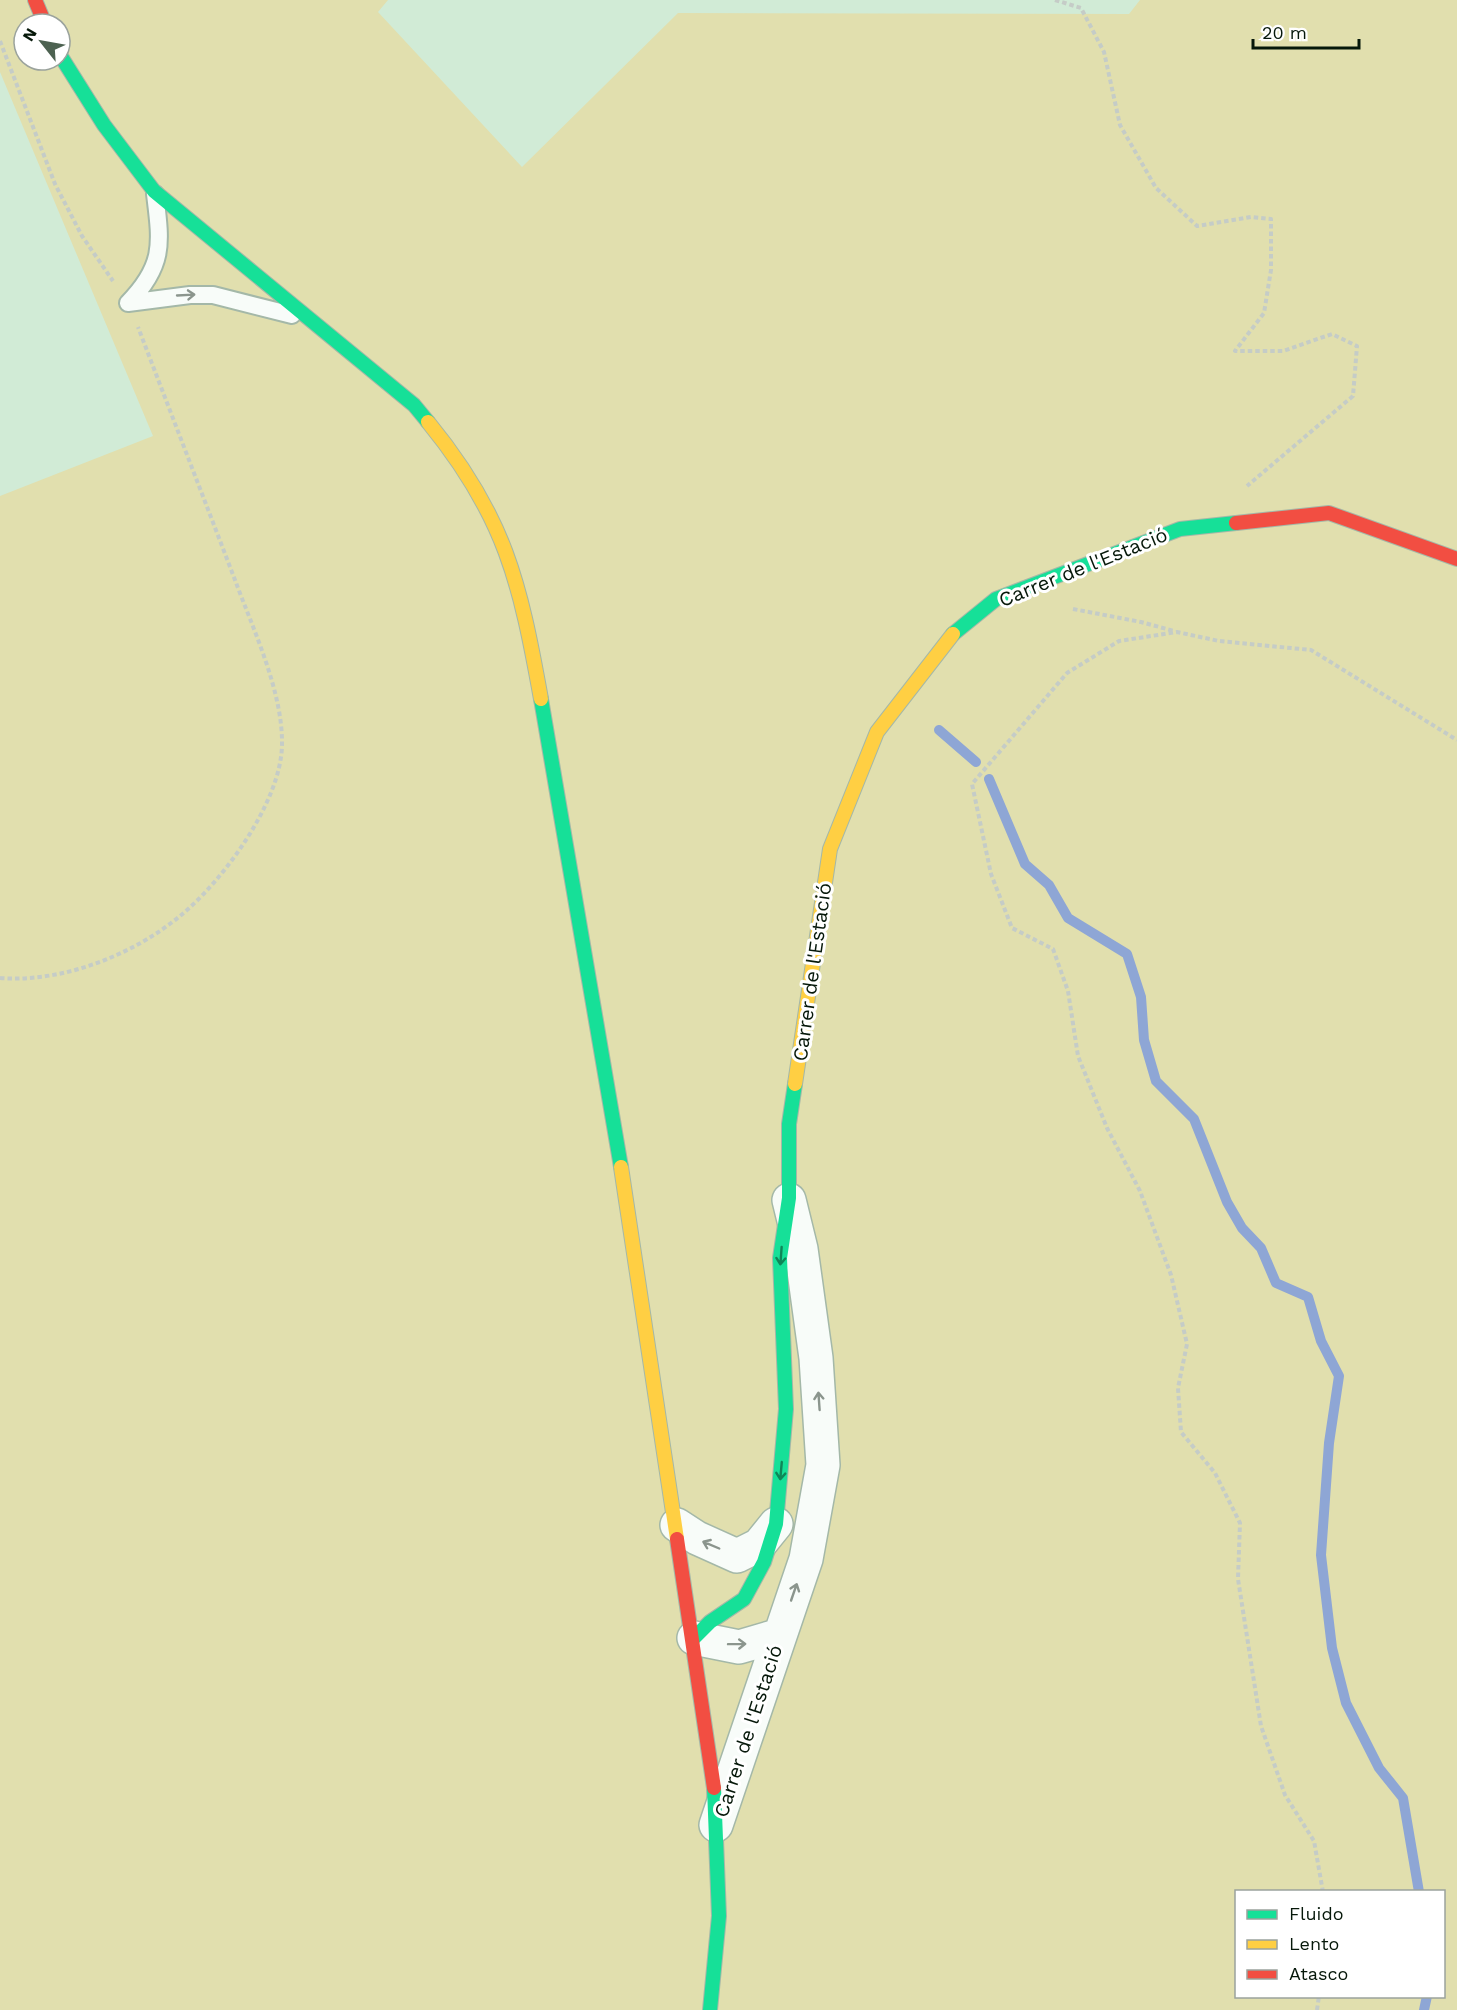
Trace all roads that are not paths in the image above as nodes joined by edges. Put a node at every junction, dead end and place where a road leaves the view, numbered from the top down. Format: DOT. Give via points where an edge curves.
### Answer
graph roads {
  1 [pos="69,72"];
  2 [pos="154,191"];
  3 [pos="308,319"];
  4 [pos="1457,559"];
  5 [pos="789,1198"];
  6 [pos="776,1524"];
  7 [pos="677,1525"];
  8 [pos="780,1635"];
  9 [pos="694,1638"];
  10 [pos="716,1827"];
  11 [pos="710,2010"];
  1 -- 2 [label="street" via="119,150"];
  2 -- 3 [label="street"];
  2 -- 3 [label="lane, one-way" via="161,245 156,266 128,303 213,296"];
  3 -- 7 [label="street" via="414,405 449,446 483,498 509,556 527,620 606,1072"];
  4 -- 5 [label="street, Carrer de l'Estació" via="1329,513 1180,530 996,599 947,639 877,732 830,849 789,1124"];
  5 -- 6 [label="street, Carrer de l'Estació, one-way" via="780,1258 786,1409"];
  8 -- 5 [label="street, Carrer de l'Estació, one-way" via="806,1559 823,1465 816,1358 801,1249"];
  6 -- 7 [label="street, one-way" via="759,1545 736,1556"];
  6 -- 9 [label="street, Carrer de l'Estació" via="764,1562 744,1599"];
  7 -- 9 [label="street"];
  9 -- 8 [label="street, Carrer de l'Estació, one-way" via="739,1647"];
  8 -- 10 [label="street, Carrer de l'Estació"];
  9 -- 10 [label="street" via="714,1779"];
  10 -- 11 [label="street" via="719,1916"];
}
